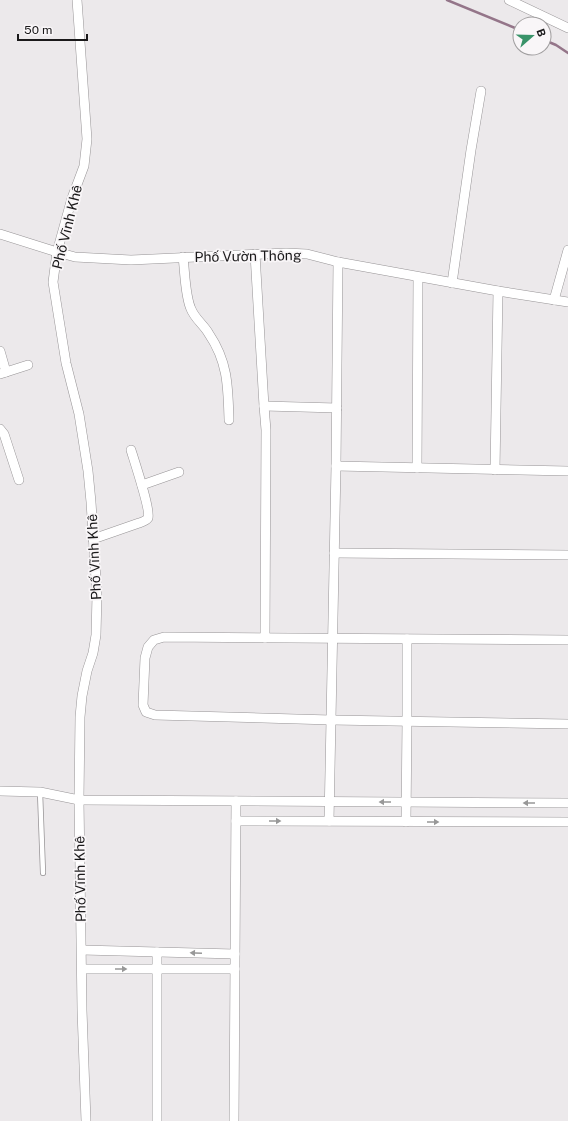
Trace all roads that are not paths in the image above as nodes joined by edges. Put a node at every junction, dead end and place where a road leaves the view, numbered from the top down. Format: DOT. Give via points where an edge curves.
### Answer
graph roads {
  1 [pos="78,0"];
  2 [pos="509,0"];
  3 [pos="568,28"];
  4 [pos="481,91"];
  5 [pos="0,234"];
  6 [pos="568,250"];
  7 [pos="57,252"];
  8 [pos="255,254"];
  9 [pos="183,258"];
  10 [pos="338,262"];
  11 [pos="418,276"];
  12 [pos="452,283"];
  13 [pos="498,292"];
  14 [pos="554,300"];
  15 [pos="568,302"];
  16 [pos="0,351"];
  17 [pos="28,365"];
  18 [pos="3,373"];
  19 [pos="264,406"];
  20 [pos="337,408"];
  21 [pos="228,420"];
  22 [pos="0,429"];
  23 [pos="131,450"];
  24 [pos="336,466"];
  25 [pos="417,468"];
  26 [pos="495,470"];
  27 [pos="568,471"];
  28 [pos="179,472"];
  29 [pos="19,480"];
  30 [pos="142,485"];
  31 [pos="93,538"];
  32 [pos="334,553"];
  33 [pos="568,555"];
  34 [pos="264,638"];
  35 [pos="333,638"];
  36 [pos="406,639"];
  37 [pos="568,640"];
  38 [pos="331,720"];
  39 [pos="407,721"];
  40 [pos="568,724"];
  41 [pos="0,791"];
  42 [pos="40,792"];
  43 [pos="79,800"];
  44 [pos="236,801"];
  45 [pos="329,802"];
  46 [pos="407,802"];
  47 [pos="568,803"];
  48 [pos="236,821"];
  49 [pos="329,822"];
  50 [pos="406,822"];
  51 [pos="568,822"];
  52 [pos="43,873"];
  53 [pos="82,950"];
  54 [pos="157,952"];
  55 [pos="235,954"];
  56 [pos="157,969"];
  57 [pos="82,970"];
  58 [pos="235,970"];
  59 [pos="86,1121"];
  60 [pos="157,1121"];
  61 [pos="234,1121"];
  1 -- 7 [label="street, Phố Vĩnh Khê" via="87,139 84,166"];
  2 -- 3 [label="street"];
  4 -- 12 [label="street"];
  5 -- 7 [label="street, Phố Vườn Thông"];
  6 -- 14 [label="street"];
  7 -- 9 [label="street, Phố Vườn Thông" via="75,257 131,260"];
  7 -- 31 [label="street, Phố Vĩnh Khê" via="53,282 88,471"];
  8 -- 9 [label="street, Phố Vườn Thông"];
  8 -- 10 [label="street, Phố Vườn Thông" via="307,254"];
  8 -- 19 [label="street"];
  9 -- 21 [label="street" via="190,308 198,322 209,333 226,371"];
  10 -- 11 [label="street, Phố Vườn Thông"];
  10 -- 20 [label="street"];
  11 -- 12 [label="street, Phố Vườn Thông"];
  11 -- 25 [label="street"];
  12 -- 13 [label="street, Phố Vườn Thông"];
  13 -- 14 [label="street, Phố Vườn Thông"];
  13 -- 26 [label="street"];
  14 -- 15 [label="street, Phố Vườn Thông"];
  16 -- 18 [label="street"];
  17 -- 18 [label="street"];
  19 -- 20 [label="street"];
  19 -- 34 [label="street"];
  20 -- 24 [label="street"];
  22 -- 29 [label="street" via="4,434"];
  23 -- 30 [label="street"];
  24 -- 25 [label="street"];
  24 -- 32 [label="street"];
  25 -- 26 [label="street"];
  26 -- 27 [label="street"];
  28 -- 30 [label="street"];
  30 -- 31 [label="street" via="148,518"];
  31 -- 43 [label="street, Phố Vĩnh Khê" via="97,595 96,635 82,696"];
  32 -- 33 [label="street"];
  32 -- 35 [label="street"];
  34 -- 35 [label="street"];
  34 -- 38 [label="street" via="164,637 154,640 148,647 145,658 143,705 146,712 155,715"];
  35 -- 36 [label="street"];
  35 -- 38 [label="street"];
  36 -- 37 [label="street"];
  36 -- 39 [label="street"];
  38 -- 39 [label="street"];
  38 -- 45 [label="street"];
  39 -- 40 [label="street"];
  39 -- 46 [label="street"];
  41 -- 42 [label="street"];
  42 -- 43 [label="street"];
  42 -- 52 [label="lane"];
  43 -- 44 [label="street"];
  43 -- 53 [label="street, Phố Vĩnh Khê"];
  44 -- 45 [label="street"];
  44 -- 48 [label="street"];
  46 -- 45 [label="street, one-way"];
  45 -- 49 [label="street"];
  47 -- 46 [label="street, one-way"];
  46 -- 50 [label="street"];
  48 -- 49 [label="street, one-way"];
  48 -- 55 [label="street"];
  49 -- 50 [label="street"];
  50 -- 51 [label="street, one-way"];
  53 -- 54 [label="street"];
  53 -- 57 [label="street, Phố Vĩnh Khê"];
  55 -- 54 [label="street, one-way"];
  54 -- 56 [label="street"];
  55 -- 58 [label="street"];
  57 -- 56 [label="street, one-way"];
  56 -- 58 [label="street"];
  56 -- 60 [label="street"];
  57 -- 59 [label="street, Phố Vĩnh Khê"];
  58 -- 61 [label="street"];
}
